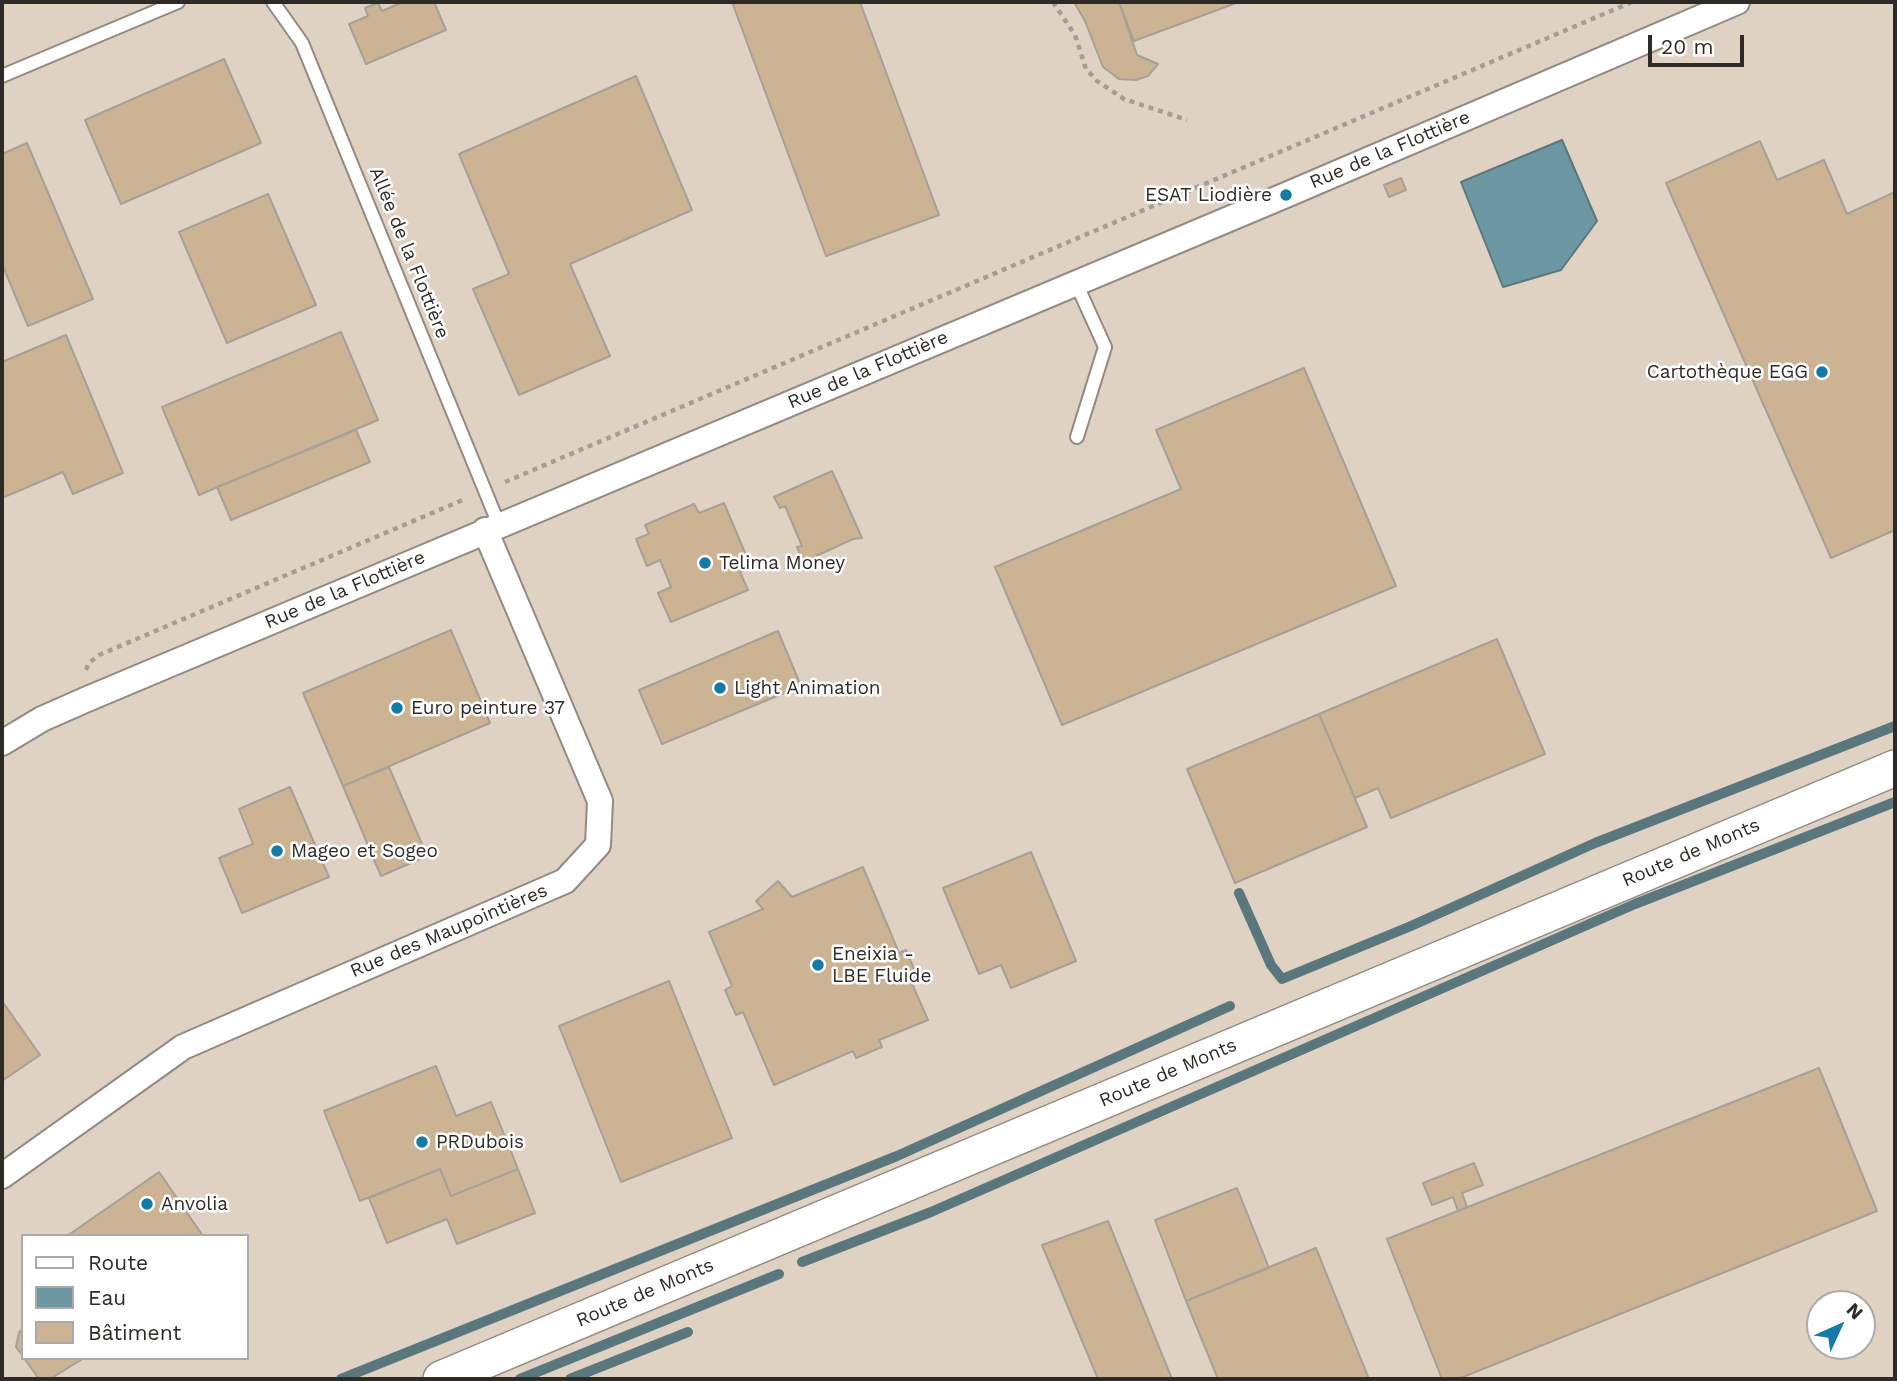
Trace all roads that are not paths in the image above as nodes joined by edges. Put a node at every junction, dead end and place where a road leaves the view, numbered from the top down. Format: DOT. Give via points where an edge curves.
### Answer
graph roads {
  1 [pos="178,2"];
  2 [pos="273,2"];
  3 [pos="1737,2"];
  4 [pos="2,76"];
  5 [pos="1076,283"];
  6 [pos="1077,437"];
  7 [pos="492,528"];
  8 [pos="2,743"];
  9 [pos="1895,768"];
  10 [pos="2,1176"];
  11 [pos="441,1379"];
  1 -- 4 [label="lane"];
  2 -- 7 [label="lane, Allée de la Flottière" via="302,43 486,490"];
  3 -- 5 [label="street, Rue de la Flottière"];
  5 -- 6 [label="lane" via="1105,347"];
  5 -- 7 [label="street, Rue de la Flottière"];
  7 -- 8 [label="street, Rue de la Flottière" via="85,699"];
  7 -- 10 [label="street, Rue des Maupointières" via="600,801 598,845 565,881 183,1047"];
  9 -- 11 [label="main road, Route de Monts"];
}
